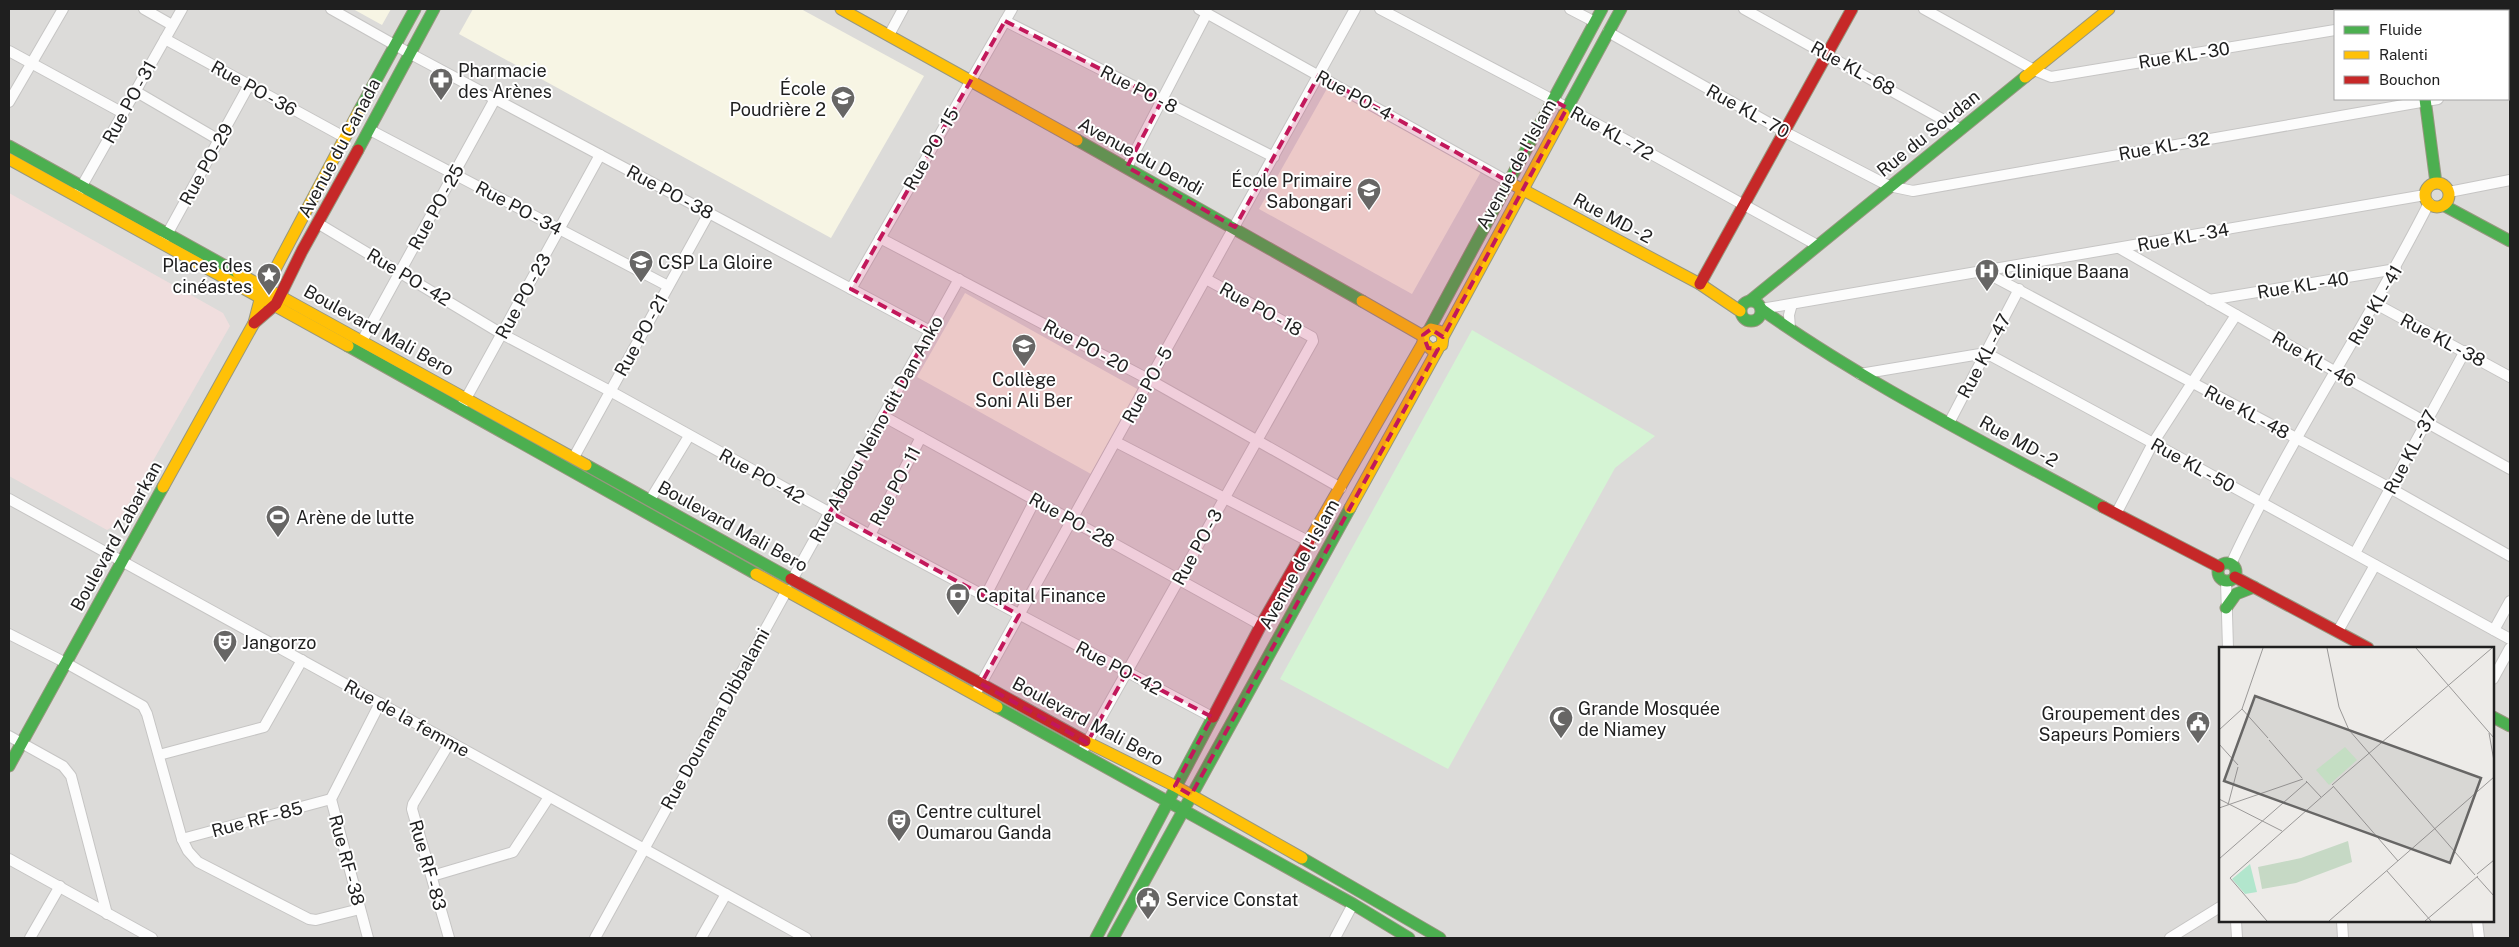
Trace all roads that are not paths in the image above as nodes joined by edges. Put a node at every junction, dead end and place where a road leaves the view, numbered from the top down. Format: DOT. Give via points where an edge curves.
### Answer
graph roads {
  1 [pos="63,9"];
  2 [pos="144,9"];
  3 [pos="182,9"];
  4 [pos="331,9"];
  5 [pos="415,9"];
  6 [pos="434,9"];
  7 [pos="841,9"];
  8 [pos="903,9"];
  9 [pos="1012,9"];
  10 [pos="1356,9"];
  11 [pos="1380,9"];
  12 [pos="1570,9"];
  13 [pos="1602,9"];
  14 [pos="1620,9"];
  15 [pos="1744,9"];
  16 [pos="1852,9"];
  17 [pos="1924,9"];
  18 [pos="2106,9"];
  19 [pos="1203,11"];
  20 [pos="1005,21"];
  21 [pos="1594,22"];
  22 [pos="172,25"];
  23 [pos="2334,30"];
  24 [pos="1608,32"];
  25 [pos="889,36"];
  26 [pos="165,39"];
  27 [pos="394,45"];
  28 [pos="9,51"];
  29 [pos="409,53"];
  30 [pos="1828,54"];
  31 [pos="31,63"];
  32 [pos="2034,70"];
  33 [pos="1319,75"];
  34 [pos="970,82"];
  35 [pos="249,85"];
  36 [pos="135,90"];
  37 [pos="495,99"];
  38 [pos="1162,100"];
  39 [pos="1553,100"];
  40 [pos="2425,100"];
  41 [pos="9,102"];
  42 [pos="1566,108"];
  43 [pos="123,113"];
  44 [pos="1960,129"];
  45 [pos="370,130"];
  46 [pos="1785,132"];
  47 [pos="344,137"];
  48 [pos="219,140"];
  49 [pos="9,146"];
  50 [pos="600,155"];
  51 [pos="1274,157"];
  52 [pos="9,159"];
  53 [pos="33,166"];
  54 [pos="1127,167"];
  55 [pos="454,174"];
  56 [pos="2510,180"];
  57 [pos="1509,182"];
  58 [pos="2436,183"];
  59 [pos="1889,186"];
  60 [pos="1522,189"];
  61 [pos="79,191"];
  62 [pos="2449,192"];
  63 [pos="2427,199"];
  64 [pos="1744,205"];
  65 [pos="2444,205"];
  66 [pos="709,213"];
  67 [pos="319,224"];
  68 [pos="1235,227"];
  69 [pos="559,229"];
  70 [pos="165,238"];
  71 [pos="880,238"];
  72 [pos="2510,241"];
  73 [pos="1817,245"];
  74 [pos="2119,248"];
  75 [pos="2396,269"];
  76 [pos="400,271"];
  77 [pos="1982,271"];
  78 [pos="959,279"];
  79 [pos="1206,279"];
  80 [pos="1700,284"];
  81 [pos="668,286"];
  82 [pos="851,289"];
  83 [pos="2019,289"];
  84 [pos="263,291"];
  85 [pos="278,300"];
  86 [pos="2209,300"];
  87 [pos="1792,304"];
  88 [pos="2376,304"];
  89 [pos="1756,305"];
  90 [pos="1740,311"];
  91 [pos="2236,315"];
  92 [pos="1755,320"];
  93 [pos="254,324"];
  94 [pos="1790,328"];
  95 [pos="930,331"];
  96 [pos="502,334"];
  97 [pos="1425,336"];
  98 [pos="1444,337"];
  99 [pos="362,340"];
  100 [pos="1806,341"];
  101 [pos="1313,342"];
  102 [pos="1438,349"];
  103 [pos="2465,351"];
  104 [pos="1986,353"];
  105 [pos="2336,372"];
  106 [pos="1860,374"];
  107 [pos="2510,377"];
  108 [pos="1150,380"];
  109 [pos="2191,382"];
  110 [pos="610,391"];
  111 [pos="467,398"];
  112 [pos="460,410"];
  113 [pos="883,416"];
  114 [pos="2426,421"];
  115 [pos="1949,422"];
  116 [pos="689,436"];
  117 [pos="921,437"];
  118 [pos="2297,439"];
  119 [pos="1257,440"];
  120 [pos="1116,442"];
  121 [pos="2153,443"];
  122 [pos="574,457"];
  123 [pos="2510,469"];
  124 [pos="1341,488"];
  125 [pos="2390,488"];
  126 [pos="1225,498"];
  127 [pos="9,499"];
  128 [pos="650,500"];
  129 [pos="1035,500"];
  130 [pos="2261,502"];
  131 [pos="830,512"];
  132 [pos="2116,514"];
  133 [pos="1072,520"];
  134 [pos="870,535"];
  135 [pos="1310,542"];
  136 [pos="2355,553"];
  137 [pos="2510,556"];
  138 [pos="121,563"];
  139 [pos="2231,564"];
  140 [pos="2375,565"];
  141 [pos="2219,567"];
  142 [pos="2231,579"];
  143 [pos="1179,580"];
  144 [pos="790,585"];
  145 [pos="2254,587"];
  146 [pos="986,595"];
  147 [pos="2510,601"];
  148 [pos="2226,608"];
  149 [pos="1019,615"];
  150 [pos="1261,625"];
  151 [pos="2494,630"];
  152 [pos="2338,631"];
  153 [pos="9,634"];
  154 [pos="2510,639"];
  155 [pos="2228,647"];
  156 [pos="2366,647"];
  157 [pos="2510,648"];
  158 [pos="302,660"];
  159 [pos="66,663"];
  160 [pos="1127,672"];
  161 [pos="2494,677"];
  162 [pos="978,689"];
  163 [pos="380,702"];
  164 [pos="1212,717"];
  165 [pos="2494,718"];
  166 [pos="2510,726"];
  167 [pos="9,736"];
  168 [pos="450,742"];
  169 [pos="22,743"];
  170 [pos="1087,743"];
  171 [pos="158,754"];
  172 [pos="1081,754"];
  173 [pos="9,766"];
  174 [pos="1175,786"];
  175 [pos="1191,795"];
  176 [pos="549,797"];
  177 [pos="331,799"];
  178 [pos="1168,802"];
  179 [pos="1184,810"];
  180 [pos="182,839"];
  181 [pos="642,848"];
  182 [pos="9,859"];
  183 [pos="432,876"];
  184 [pos="60,886"];
  185 [pos="726,894"];
  186 [pos="1353,904"];
  187 [pos="1114,905"];
  188 [pos="2219,908"];
  189 [pos="360,909"];
  190 [pos="1127,912"];
  191 [pos="1396,912"];
  192 [pos="107,914"];
  193 [pos="2236,922"];
  194 [pos="2342,922"];
  195 [pos="2477,922"];
  196 [pos="1387,925"];
  197 [pos="30,938"];
  198 [pos="152,938"];
  199 [pos="368,938"];
  200 [pos="449,938"];
  201 [pos="594,938"];
  202 [pos="701,938"];
  203 [pos="806,938"];
  204 [pos="1096,938"];
  205 [pos="1113,938"];
  206 [pos="1335,938"];
  207 [pos="1409,938"];
  208 [pos="1440,938"];
  209 [pos="2170,938"];
  210 [pos="2237,938"];
  211 [pos="2343,938"];
  212 [pos="2479,938"];
  1 -- 31 [label="street"];
  2 -- 22 [label="street"];
  3 -- 22 [label="street, Rue PO - 31"];
  4 -- 27 [label="street, Rue PO - 38"];
  5 -- 27 [label="main road, Avenue du Canada"];
  6 -- 29 [label="main road, Avenue du Canada"];
  7 -- 25 [label="main road, Avenue du Dendi"];
  8 -- 25 [label="street"];
  9 -- 20 [label="street, Rue PO - 15"];
  10 -- 33 [label="street, Rue PO - 5"];
  11 -- 39 [label="street, Rue KL - 72"];
  12 -- 21 [label="street"];
  13 -- 21 [label="main road, Avenue de l'Islam"];
  14 -- 24 [label="main road, Avenue de l'Islam"];
  15 -- 30 [label="street, Rue KL - 68"];
  16 -- 30 [label="main road"];
  17 -- 32 [label="street, Rue KL - 30"];
  18 -- 32 [label="main road, Rue du Soudan"];
  19 -- 33 [label="street, Rue PO - 4"];
  19 -- 38 [label="street"];
  20 -- 34 [label="street, Rue PO - 15"];
  20 -- 38 [label="street, Rue PO - 8"];
  21 -- 39 [label="main road, Avenue de l'Islam"];
  22 -- 26 [label="street, Rue PO - 31"];
  23 -- 32 [label="street, Rue KL - 30" via="2051,77"];
  24 -- 42 [label="main road, Avenue de l'Islam"];
  24 -- 46 [label="street, Rue KL - 70"];
  25 -- 34 [label="main road, Avenue du Dendi"];
  26 -- 35 [label="street, Rue PO - 36"];
  26 -- 36 [label="street, Rue PO - 31"];
  27 -- 29 [label="street, Rue PO - 38"];
  27 -- 47 [label="main road, Avenue du Canada"];
  28 -- 31 [label="street"];
  29 -- 37 [label="street, Rue PO - 38"];
  29 -- 45 [label="main road, Avenue du Canada"];
  30 -- 44 [label="street, Rue KL - 68"];
  30 -- 46 [label="main road"];
  31 -- 41 [label="street"];
  31 -- 43 [label="street"];
  32 -- 44 [label="main road, Rue du Soudan"];
  33 -- 51 [label="street, Rue PO - 5"];
  33 -- 57 [label="street, Rue PO - 4"];
  34 -- 54 [label="main road, Avenue du Dendi"];
  34 -- 71 [label="street, Rue PO - 15"];
  35 -- 47 [label="street, Rue PO - 36"];
  35 -- 48 [label="street, Rue PO-29"];
  36 -- 43 [label="street, Rue PO - 31"];
  36 -- 48 [label="street"];
  37 -- 50 [label="street, Rue PO - 38"];
  37 -- 55 [label="street, Rue PO - 25"];
  38 -- 51 [label="street, Rue PO - 8"];
  38 -- 54 [label="street"];
  39 -- 42 [label="street, Rue KL - 72"];
  39 -- 57 [label="main road, Avenue de l'Islam"];
  40 -- 58 [label="main road"];
  40 -- 59 [label="street, Rue KL - 32" via="1925,190"];
  42 -- 60 [label="main road, Avenue de l'Islam"];
  42 -- 64 [label="street, Rue KL - 72"];
  43 -- 61 [label="street, Rue PO - 31"];
  44 -- 59 [label="main road, Rue du Soudan"];
  45 -- 55 [label="street, Rue PO - 34"];
  45 -- 67 [label="main road, Avenue du Canada"];
  46 -- 59 [label="street, Rue KL - 70"];
  46 -- 64 [label="main road"];
  47 -- 84 [label="main road, Avenue du Canada"];
  48 -- 70 [label="street, Rue PO-29"];
  49 -- 53 [label="main road, Boulevard Mali Bero"];
  50 -- 66 [label="street, Rue PO - 38"];
  50 -- 69 [label="street, Rue PO - 23"];
  51 -- 68 [label="street, Rue PO - 5"];
  52 -- 53 [label="main road, Boulevard Mali Bero"];
  53 -- 61 [label="main road, Boulevard Mali Bero"];
  54 -- 68 [label="main road, Avenue du Dendi"];
  55 -- 69 [label="street, Rue PO - 34"];
  55 -- 76 [label="street, Rue PO - 25"];
  56 -- 62 [label="street"];
  57 -- 60 [label="main road, Rue MD - 2"];
  57 -- 97 [label="main road, Avenue de l'Islam"];
  58 -- 62 [label="main road" via="2443,184"];
  58 -- 63 [label="main road" via="2430,186"];
  59 -- 73 [label="main road, Rue du Soudan"];
  60 -- 80 [label="main road, Rue MD - 2"];
  60 -- 98 [label="main road, Avenue de l'Islam"];
  61 -- 70 [label="main road, Boulevard Mali Bero"];
  62 -- 65 [label="main road"];
  63 -- 65 [label="main road" via="2436,206"];
  63 -- 74 [label="street, Rue KL - 34"];
  63 -- 75 [label="street, Rue KL - 41"];
  64 -- 73 [label="street, Rue KL - 72"];
  64 -- 80 [label="main road"];
  65 -- 72 [label="main road"];
  66 -- 81 [label="street, Rue PO - 21"];
  66 -- 82 [label="street, Rue PO - 38"];
  67 -- 76 [label="street, Rue PO - 42"];
  67 -- 85 [label="main road, Avenue du Canada"];
  68 -- 79 [label="street, Rue PO - 5"];
  68 -- 97 [label="main road, Avenue du Dendi"];
  69 -- 81 [label="street, Rue PO - 34"];
  69 -- 96 [label="street, Rue PO - 23"];
  70 -- 84 [label="main road, Boulevard Mali Bero"];
  71 -- 78 [label="street, Rue PO - 20"];
  71 -- 82 [label="street, Rue PO - 15"];
  73 -- 89 [label="main road, Rue du Soudan" via="1770,285"];
  74 -- 77 [label="street, Rue KL - 34"];
  74 -- 86 [label="street, Rue KL - 46"];
  75 -- 86 [label="street, Rue KL - 40"];
  75 -- 88 [label="street, Rue KL - 41"];
  76 -- 96 [label="street, Rue PO - 42"];
  76 -- 99 [label="street, Rue PO - 25"];
  77 -- 83 [label="street, Rue KL - 48"];
  77 -- 87 [label="street, Rue KL - 34"];
  78 -- 95 [label="street, Rue Abdou Neino dit Dan Anko"];
  78 -- 108 [label="street, Rue PO - 20"];
  79 -- 101 [label="street, Rue PO - 18" via="1312,337"];
  79 -- 108 [label="street, Rue PO - 5"];
  80 -- 89 [label="main road, Rue MD - 2"];
  80 -- 90 [label="main road, Rue MD - 2"];
  81 -- 110 [label="street, Rue PO - 21"];
  82 -- 95 [label="street, Rue PO - 38"];
  83 -- 104 [label="street, Rue KL - 47"];
  83 -- 109 [label="street, Rue KL - 48"];
  84 -- 85 [label="main road, Boulevard Mali Bero"];
  84 -- 93 [label="main road, Boulevard Zabarkan"];
  85 -- 93 [label="main road, Boulevard Zabarkan"];
  85 -- 99 [label="main road, Boulevard Mali Bero"];
  85 -- 112 [label="main road, Boulevard Mali Bero"];
  86 -- 91 [label="street, Rue KL - 46"];
  87 -- 89 [label="street, Rue KL - 34"];
  87 -- 94 [label="street"];
  88 -- 103 [label="street, Rue KL - 38"];
  88 -- 105 [label="street, Rue KL - 41"];
  89 -- 90 [label="main road" via="1742,304"];
  89 -- 92 [label="main road" via="1760,316"];
  89 -- 94 [label="main road, Rue MD - 2"];
  90 -- 92 [label="main road" via="1745,320"];
  91 -- 105 [label="street, Rue KL - 46"];
  91 -- 109 [label="street"];
  92 -- 100 [label="main road, Rue MD - 2"];
  93 -- 138 [label="main road, Boulevard Zabarkan"];
  94 -- 100 [label="main road, Rue MD - 2"];
  95 -- 113 [label="street, Rue Abdou Neino dit Dan Anko"];
  96 -- 110 [label="street, Rue PO - 42"];
  96 -- 111 [label="street, Rue PO - 23"];
  97 -- 98 [label="main road" via="1437,329"];
  97 -- 102 [label="main road" via="1428,348"];
  97 -- 124 [label="main road, Avenue de l'Islam"];
  98 -- 102 [label="main road"];
  99 -- 111 [label="main road, Boulevard Mali Bero"];
  100 -- 106 [label="main road, Rue MD - 2"];
  101 -- 119 [label="street, Rue PO - 3"];
  102 -- 175 [label="main road, Avenue de l'Islam"];
  103 -- 107 [label="street, Rue KL - 38"];
  103 -- 114 [label="street, Rue KL - 37"];
  104 -- 106 [label="street"];
  104 -- 115 [label="street, Rue KL - 47"];
  104 -- 121 [label="street, Rue KL - 50"];
  105 -- 114 [label="street, Rue KL - 46"];
  105 -- 118 [label="street, Rue KL - 41"];
  106 -- 115 [label="main road, Rue MD - 2"];
  108 -- 119 [label="street, Rue PO - 20"];
  108 -- 120 [label="street, Rue PO - 5"];
  109 -- 118 [label="street, Rue KL - 48"];
  109 -- 121 [label="street"];
  110 -- 116 [label="street, Rue PO - 42"];
  110 -- 122 [label="street, Rue PO - 21"];
  111 -- 112 [label="street, Rue PO - 23"];
  111 -- 122 [label="main road, Boulevard Mali Bero"];
  112 -- 144 [label="main road, Boulevard Mali Bero"];
  113 -- 117 [label="street, Rue PO - 28"];
  113 -- 131 [label="street, Rue Abdou Neino dit Dan Anko"];
  114 -- 123 [label="street, Rue KL - 46"];
  114 -- 125 [label="street, Rue KL - 37"];
  115 -- 132 [label="main road, Rue MD - 2"];
  116 -- 128 [label="street"];
  116 -- 131 [label="street, Rue PO - 42"];
  117 -- 129 [label="street, Rue PO - 28"];
  117 -- 134 [label="street, Rue PO - 11"];
  118 -- 125 [label="street, Rue KL - 48"];
  118 -- 130 [label="street, Rue KL - 41"];
  119 -- 124 [label="street, Rue PO - 20"];
  119 -- 126 [label="street, Rue PO - 3"];
  120 -- 126 [label="street"];
  120 -- 133 [label="street, Rue PO - 5"];
  121 -- 130 [label="street, Rue KL - 50"];
  121 -- 132 [label="street"];
  122 -- 128 [label="main road, Boulevard Mali Bero"];
  124 -- 135 [label="main road, Avenue de l'Islam"];
  125 -- 136 [label="street, Rue KL - 37"];
  125 -- 137 [label="street, Rue KL - 48"];
  126 -- 135 [label="street"];
  126 -- 143 [label="street, Rue PO - 3"];
  127 -- 138 [label="street, Rue de la femme"];
  128 -- 144 [label="main road, Boulevard Mali Bero"];
  129 -- 133 [label="street, Rue PO - 28"];
  129 -- 146 [label="street"];
  130 -- 136 [label="street, Rue KL - 50"];
  130 -- 139 [label="street, Rue KL - 41"];
  131 -- 134 [label="street, Rue PO - 42"];
  131 -- 144 [label="street, Rue Abdou Neino dit Dan Anko"];
  132 -- 141 [label="main road, Rue MD - 2"];
  133 -- 143 [label="street, Rue PO - 28"];
  133 -- 149 [label="street, Rue PO - 5"];
  134 -- 146 [label="street, Rue PO - 42"];
  135 -- 150 [label="main road, Avenue de l'Islam"];
  136 -- 140 [label="street, Rue KL - 50"];
  138 -- 158 [label="street, Rue de la femme"];
  138 -- 159 [label="main road, Boulevard Zabarkan"];
  139 -- 141 [label="main road" via="2223,563"];
  139 -- 142 [label="main road" via="2236,568"];
  140 -- 151 [label="street, Rue KL - 50"];
  140 -- 152 [label="street"];
  141 -- 142 [label="main road" via="2219,576"];
  142 -- 145 [label="main road"];
  142 -- 148 [label="street"];
  143 -- 150 [label="street, Rue PO - 28"];
  143 -- 160 [label="street, Rue PO - 3"];
  144 -- 162 [label="main road, Boulevard Mali Bero"];
  144 -- 181 [label="street, Rue Dounama Dibbalami"];
  145 -- 148 [label="main road" via="2236,594"];
  145 -- 152 [label="main road"];
  146 -- 149 [label="street, Rue PO - 42"];
  147 -- 151 [label="street"];
  148 -- 155 [label="street"];
  149 -- 160 [label="street, Rue PO - 42"];
  149 -- 162 [label="street, Rue PO - 5"];
  150 -- 164 [label="main road, Avenue de l'Islam"];
  151 -- 154 [label="street, Rue KL - 50"];
  152 -- 156 [label="main road"];
  153 -- 159 [label="street"];
  157 -- 161 [label="street"];
  158 -- 163 [label="street, Rue de la femme"];
  158 -- 171 [label="street" via="264,727"];
  159 -- 169 [label="main road, Boulevard Zabarkan"];
  159 -- 171 [label="street" via="143,706"];
  160 -- 164 [label="street, Rue PO - 42"];
  160 -- 170 [label="street, Rue PO - 3"];
  162 -- 170 [label="main road, Boulevard Mali Bero"];
  162 -- 172 [label="main road, Boulevard Mali Bero"];
  163 -- 168 [label="street, Rue de la femme"];
  163 -- 177 [label="street, Rue RF - 38"];
  164 -- 174 [label="main road, Avenue de l'Islam"];
  165 -- 166 [label="main road"];
  167 -- 169 [label="street"];
  168 -- 176 [label="street, Rue de la femme"];
  168 -- 183 [label="street, Rue RF - 83" via="412,809"];
  169 -- 173 [label="main road, Boulevard Zabarkan"];
  169 -- 192 [label="street" via="63,766 70,776"];
  170 -- 172 [label="street, Rue PO - 3"];
  170 -- 174 [label="main road, Boulevard Mali Bero"];
  171 -- 180 [label="street"];
  172 -- 178 [label="main road, Boulevard Mali Bero"];
  174 -- 175 [label="main road, Boulevard Mali Bero"];
  174 -- 178 [label="main road, Avenue de l'Islam"];
  175 -- 179 [label="main road, Avenue de l'Islam"];
  175 -- 191 [label="main road, Boulevard Mali Bero"];
  176 -- 181 [label="street, Rue de la femme"];
  176 -- 183 [label="street" via="514,852"];
  177 -- 180 [label="street, Rue RF - 85"];
  177 -- 189 [label="street, Rue RF - 38"];
  178 -- 179 [label="main road, Boulevard Mali Bero"];
  178 -- 187 [label="main road, Avenue de l'Islam"];
  179 -- 186 [label="main road, Boulevard Mali Bero"];
  179 -- 190 [label="main road, Avenue de l'Islam"];
  180 -- 189 [label="street" via="198,862 309,919"];
  181 -- 185 [label="street, Rue de la femme"];
  181 -- 201 [label="street, Rue Dounama Dibbalami"];
  182 -- 184 [label="street"];
  183 -- 200 [label="street, Rue RF - 83"];
  184 -- 192 [label="street"];
  184 -- 197 [label="street"];
  185 -- 202 [label="street"];
  185 -- 203 [label="street, Rue de la femme"];
  186 -- 196 [label="main road, Boulevard Mali Bero"];
  186 -- 206 [label="street"];
  187 -- 190 [label="main road"];
  187 -- 204 [label="main road, Avenue de l'Islam"];
  188 -- 209 [label="street"];
  189 -- 199 [label="street, Rue RF - 38"];
  190 -- 205 [label="main road, Avenue de l'Islam"];
  191 -- 196 [label="main road"];
  191 -- 208 [label="main road, Boulevard Mali Bero"];
  192 -- 198 [label="street"];
  193 -- 210 [label="street"];
  194 -- 211 [label="street"];
  195 -- 212 [label="street"];
  196 -- 207 [label="main road, Boulevard Mali Bero"];
}
